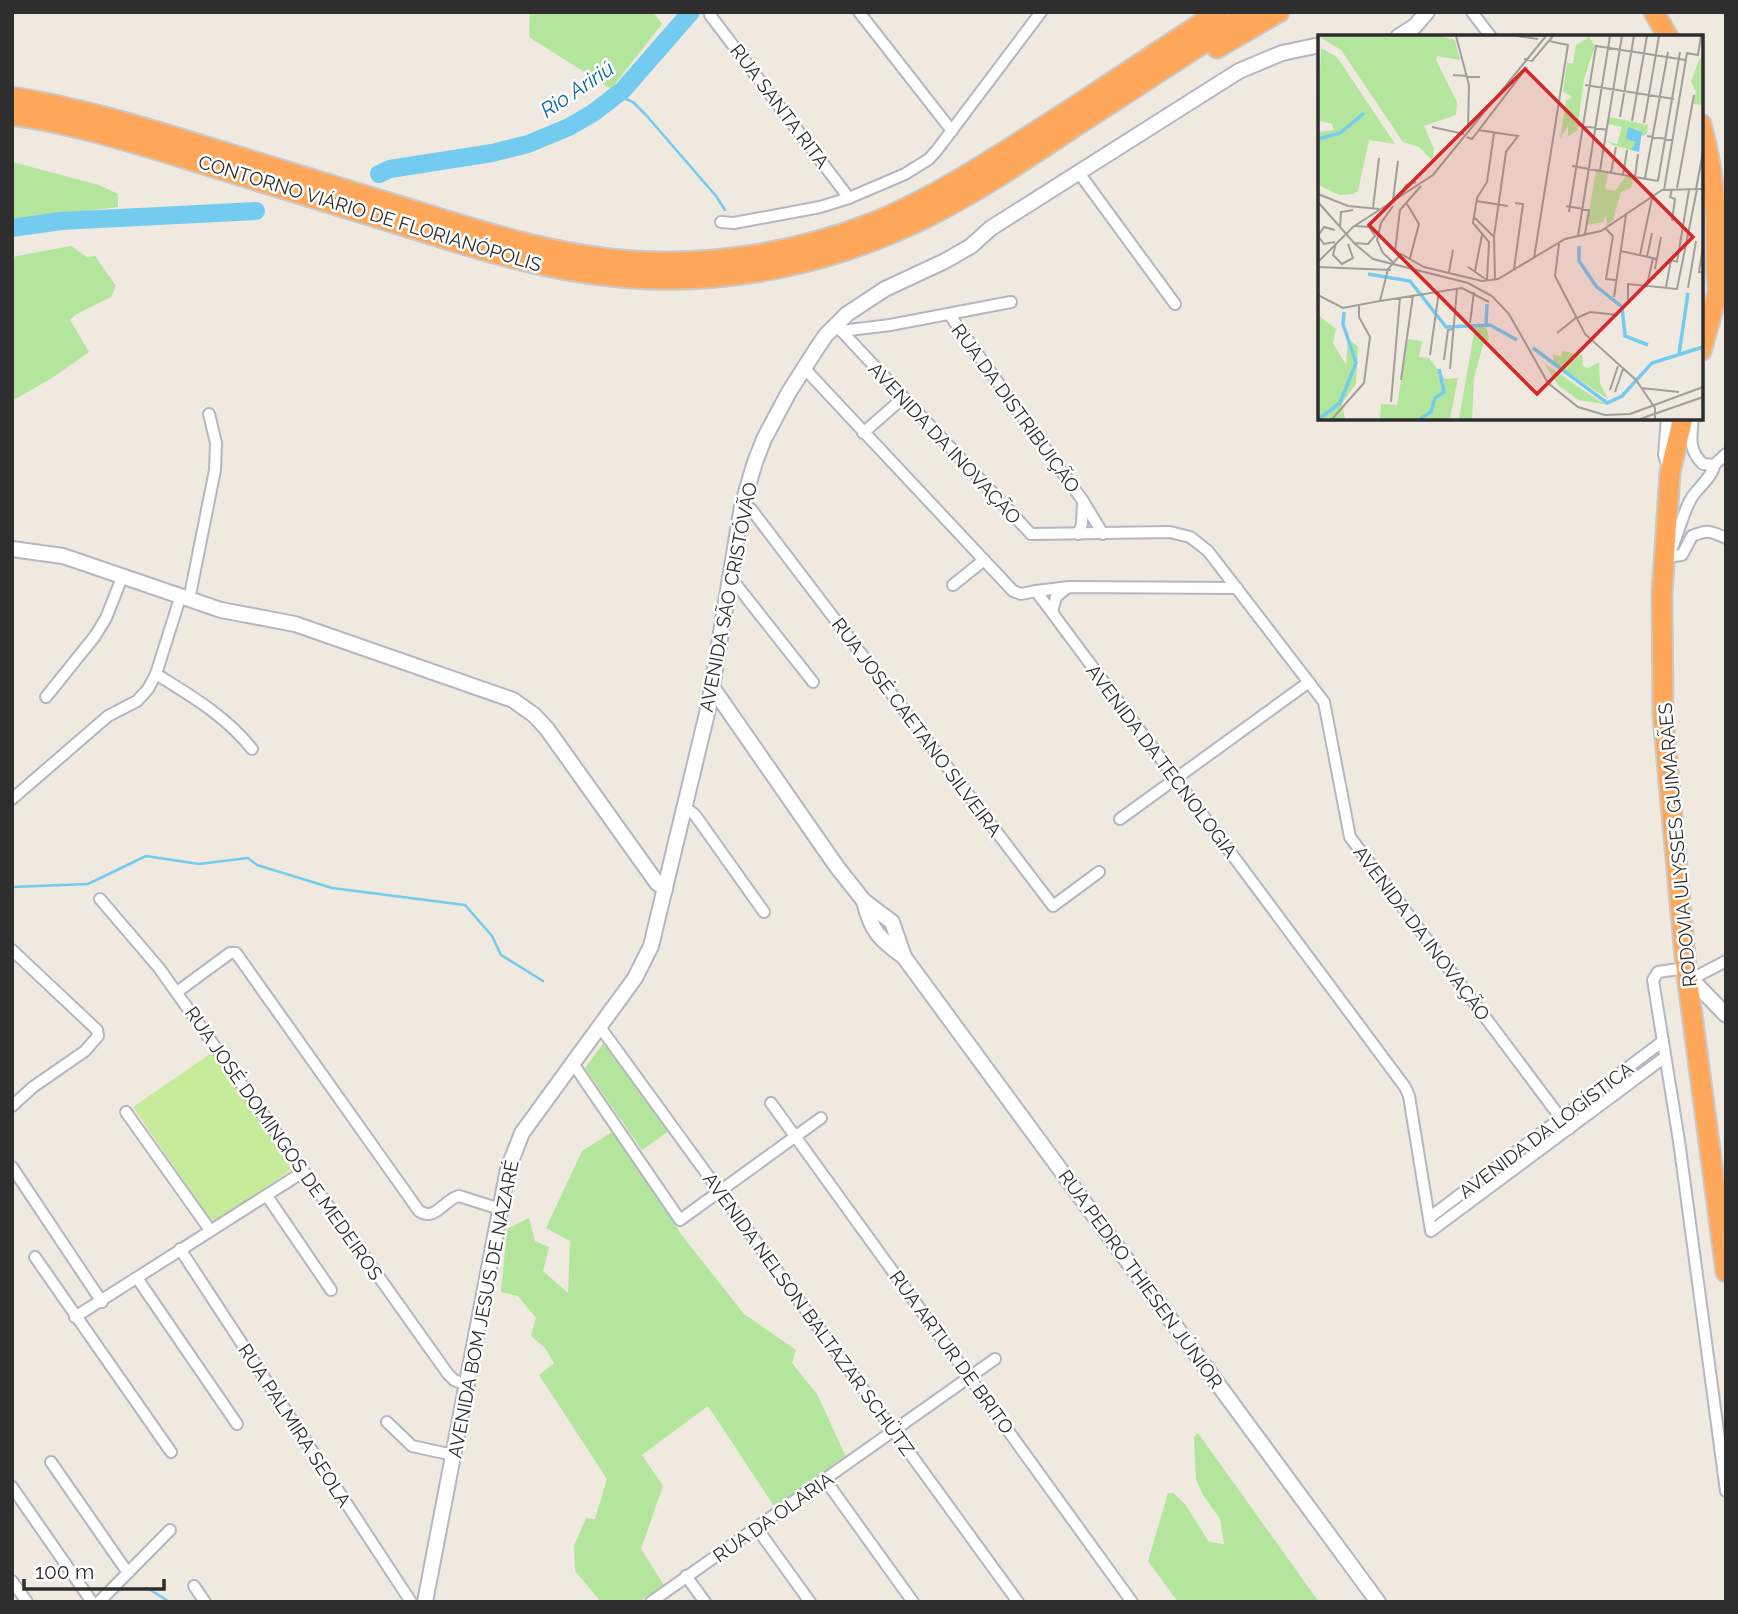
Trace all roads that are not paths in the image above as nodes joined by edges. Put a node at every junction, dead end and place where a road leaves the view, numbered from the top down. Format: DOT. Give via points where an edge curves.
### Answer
graph roads {
  1 [pos="859,12"];
  2 [pos="1024,12"];
  3 [pos="1041,12"];
  4 [pos="1219,12"];
  5 [pos="1251,12"];
  6 [pos="1279,12"];
  7 [pos="1427,12"];
  8 [pos="1472,12"];
  9 [pos="1654,12"];
  10 [pos="710,15"];
  11 [pos="1033,24"];
  12 [pos="1401,35"];
  13 [pos="1489,35"];
  14 [pos="1667,35"];
  15 [pos="1318,45"];
  16 [pos="1146,81"];
  17 [pos="12,97"];
  18 [pos="12,115"];
  19 [pos="952,131"];
  20 [pos="1703,133"];
  21 [pos="1079,173"];
  22 [pos="849,198"];
  23 [pos="721,222"];
  24 [pos="1726,263"];
  25 [pos="1718,290"];
  26 [pos="1011,302"];
  27 [pos="1175,304"];
  28 [pos="949,314"];
  29 [pos="839,328"];
  30 [pos="1703,344"];
  31 [pos="804,368"];
  32 [pos="903,398"];
  33 [pos="209,414"];
  34 [pos="1667,420"];
  35 [pos="1683,420"];
  36 [pos="1693,420"];
  37 [pos="863,433"];
  38 [pos="1726,454"];
  39 [pos="1714,465"];
  40 [pos="1670,472"];
  41 [pos="1083,501"];
  42 [pos="743,506"];
  43 [pos="1078,534"];
  44 [pos="1103,534"];
  45 [pos="1726,538"];
  46 [pos="12,549"];
  47 [pos="1664,557"];
  48 [pos="984,560"];
  49 [pos="123,575"];
  50 [pos="731,578"];
  51 [pos="953,585"];
  52 [pos="1237,588"];
  53 [pos="1065,589"];
  54 [pos="1039,595"];
  55 [pos="184,599"];
  56 [pos="1052,612"];
  57 [pos="156,674"];
  58 [pos="813,682"];
  59 [pos="1308,682"];
  60 [pos="712,687"];
  61 [pos="46,697"];
  62 [pos="734,721"];
  63 [pos="704,725"];
  64 [pos="252,748"];
  65 [pos="1175,779"];
  66 [pos="12,799"];
  67 [pos="685,807"];
  68 [pos="1121,819"];
  69 [pos="1099,872"];
  70 [pos="665,889"];
  71 [pos="100,899"];
  72 [pos="764,912"];
  73 [pos="874,915"];
  74 [pos="897,933"];
  75 [pos="883,941"];
  76 [pos="12,950"];
  77 [pos="904,957"];
  78 [pos="1726,961"];
  79 [pos="1687,974"];
  80 [pos="177,992"];
  81 [pos="1726,1015"];
  82 [pos="600,1027"];
  83 [pos="1663,1041"];
  84 [pos="1665,1057"];
  85 [pos="574,1065"];
  86 [pos="771,1103"];
  87 [pos="12,1107"];
  88 [pos="126,1112"];
  89 [pos="821,1118"];
  90 [pos="1561,1118"];
  91 [pos="1569,1129"];
  92 [pos="795,1136"];
  93 [pos="12,1167"];
  94 [pos="303,1172"];
  95 [pos="720,1191"];
  96 [pos="267,1196"];
  97 [pos="500,1209"];
  98 [pos="1429,1218"];
  99 [pos="210,1230"];
  100 [pos="1431,1231"];
  101 [pos="180,1249"];
  102 [pos="35,1257"];
  103 [pos="1726,1272"];
  104 [pos="137,1278"];
  105 [pos="331,1290"];
  106 [pos="102,1301"];
  107 [pos="75,1317"];
  108 [pos="995,1359"];
  109 [pos="970,1377"];
  110 [pos="467,1385"];
  111 [pos="387,1422"];
  112 [pos="237,1424"];
  113 [pos="894,1431"];
  114 [pos="171,1451"];
  115 [pos="453,1455"];
  116 [pos="51,1462"];
  117 [pos="825,1480"];
  118 [pos="12,1487"];
  119 [pos="1726,1491"];
  120 [pos="756,1527"];
  121 [pos="170,1530"];
  122 [pos="128,1573"];
  123 [pos="686,1576"];
  124 [pos="12,1581"];
  125 [pos="194,1586"];
  126 [pos="27,1602"];
  127 [pos="92,1602"];
  128 [pos="99,1602"];
  129 [pos="205,1602"];
  130 [pos="411,1602"];
  131 [pos="425,1602"];
  132 [pos="650,1602"];
  133 [pos="705,1602"];
  134 [pos="810,1602"];
  135 [pos="914,1602"];
  136 [pos="1018,1602"];
  137 [pos="1132,1602"];
  138 [pos="1378,1602"];
  1 -- 19 [label="street"];
  2 -- 11 [label="street"];
  3 -- 11 [label="street"];
  4 -- 17 [label="highway, CONTORNO VIÁRIO DE FLORIANÓPOLIS" via="922,200 817,241 708,260 610,259 517,241 131,124"];
  5 -- 16 [label="highway, CONTORNO VIÁRIO DE FLORIANÓPOLIS"];
  6 -- 16 [label="highway" via="1198,58"];
  7 -- 12 [label="main road"];
  8 -- 13 [label="street"];
  9 -- 14 [label="highway"];
  10 -- 22 [label="street, RUA SANTA RITA"];
  11 -- 19 [label="street"];
  15 -- 21 [label="main road, AVENIDA SÃO CRISTÓVÃO" via="1282,53 1239,71"];
  16 -- 18 [label="highway, CONTORNO VIÁRIO DE FLORIANÓPOLIS" via="987,183 905,228 809,262 684,279 608,276 512,258 126,141"];
  19 -- 22 [label="street" via="919,166"];
  20 -- 25 [label="highway" via="1712,173"];
  21 -- 27 [label="street"];
  21 -- 29 [label="main road, AVENIDA SÃO CRISTÓVÃO" via="991,228 971,246 866,300"];
  22 -- 23 [label="street" via="820,207"];
  24 -- 25 [label="highway"];
  25 -- 30 [label="highway"];
  26 -- 28 [label="street"];
  28 -- 29 [label="street"];
  28 -- 41 [label="street, RUA DA DISTRIBUIÇÃO"];
  29 -- 31 [label="main road, AVENIDA SÃO CRISTÓVÃO" via="826,335"];
  29 -- 32 [label="street, AVENIDA DA INOVAÇÃO"];
  31 -- 37 [label="street"];
  31 -- 42 [label="main road, AVENIDA SÃO CRISTÓVÃO" via="764,439"];
  32 -- 37 [label="street"];
  32 -- 43 [label="street, AVENIDA DA INOVAÇÃO" via="1028,533"];
  33 -- 55 [label="street" via="216,443 215,470"];
  34 -- 40 [label="street" via="1664,455"];
  35 -- 40 [label="highway, RODOVIA ULYSSES GUIMARÃES"];
  36 -- 39 [label="street" via="1692,451 1703,464"];
  37 -- 48 [label="street"];
  38 -- 39 [label="street"];
  39 -- 47 [label="street" via="1687,508 1672,550"];
  40 -- 47 [label="highway, RODOVIA ULYSSES GUIMARÃES"];
  41 -- 43 [label="street, RUA DA DISTRIBUIÇÃO"];
  41 -- 44 [label="street, RUA DA DISTRIBUIÇÃO"];
  42 -- 50 [label="main road, AVENIDA SÃO CRISTÓVÃO"];
  42 -- 69 [label="street, RUA JOSÉ CAETANO SILVEIRA" via="751,509 1053,906"];
  43 -- 44 [label="street, AVENIDA DA INOVAÇÃO"];
  44 -- 52 [label="street, AVENIDA DA INOVAÇÃO" via="1190,537 1208,551"];
  45 -- 47 [label="street" via="1702,532 1692,536 1682,555"];
  46 -- 49 [label="main road" via="63,556"];
  47 -- 79 [label="highway, RODOVIA ULYSSES GUIMARÃES" via="1663,716"];
  48 -- 51 [label="street"];
  48 -- 54 [label="street" via="1017,593"];
  49 -- 55 [label="main road"];
  49 -- 61 [label="street" via="95,636"];
  50 -- 58 [label="street"];
  50 -- 60 [label="main road, AVENIDA SÃO CRISTÓVÃO"];
  52 -- 53 [label="street"];
  52 -- 59 [label="street, AVENIDA DA INOVAÇÃO"];
  53 -- 54 [label="street"];
  53 -- 56 [label="street"];
  54 -- 56 [label="street, AVENIDA DA TECNOLOGIA"];
  55 -- 57 [label="street"];
  55 -- 70 [label="main road" via="295,624 523,706 547,729"];
  56 -- 65 [label="street, AVENIDA DA TECNOLOGIA"];
  57 -- 64 [label="street" via="218,714"];
  57 -- 66 [label="street" via="137,701 108,716"];
  59 -- 65 [label="street"];
  59 -- 90 [label="street, AVENIDA DA INOVAÇÃO" via="1324,702 1350,837"];
  60 -- 62 [label="main road, RUA PEDRO THIESEN JÚNIOR"];
  60 -- 63 [label="main road, AVENIDA SÃO CRISTÓVÃO"];
  62 -- 63 [label="main road"];
  62 -- 73 [label="main road, RUA PEDRO THIESEN JÚNIOR"];
  63 -- 67 [label="main road, AVENIDA SÃO CRISTÓVÃO"];
  65 -- 68 [label="street"];
  65 -- 98 [label="street, AVENIDA DA TECNOLOGIA" via="1405,1087"];
  67 -- 70 [label="main road, AVENIDA SÃO CRISTÓVÃO"];
  67 -- 72 [label="street"];
  70 -- 82 [label="main road, AVENIDA BOM JESUS DE NAZARÉ" via="651,946 635,978"];
  71 -- 80 [label="street, RUA JOSÉ DOMINGOS DE MEDEIROS"];
  73 -- 74 [label="main road, RUA PEDRO THIESEN JÚNIOR" via="892,922"];
  73 -- 75 [label="main road, RUA PEDRO THIESEN JÚNIOR"];
  74 -- 75 [label="main road"];
  74 -- 77 [label="main road, RUA PEDRO THIESEN JÚNIOR"];
  75 -- 77 [label="main road, RUA PEDRO THIESEN JÚNIOR"];
  76 -- 87 [label="street" via="97,1030 98,1036"];
  77 -- 138 [label="main road, RUA PEDRO THIESEN JÚNIOR"];
  78 -- 79 [label="street"];
  79 -- 81 [label="main road"];
  79 -- 83 [label="street" via="1658,972 1653,979"];
  79 -- 103 [label="highway, RODOVIA ULYSSES GUIMARÃES"];
  80 -- 94 [label="street, RUA JOSÉ DOMINGOS DE MEDEIROS"];
  80 -- 97 [label="street" via="236,953 419,1211 432,1215 459,1196"];
  82 -- 85 [label="main road, AVENIDA BOM JESUS DE NAZARÉ"];
  82 -- 95 [label="street, AVENIDA NELSON BALTAZAR SCHÜTZ"];
  83 -- 84 [label="street"];
  83 -- 90 [label="street, AVENIDA DA LOGÍSTICA"];
  84 -- 91 [label="street, AVENIDA DA LOGÍSTICA"];
  84 -- 119 [label="street"];
  85 -- 95 [label="street" via="680,1220"];
  85 -- 97 [label="main road, AVENIDA BOM JESUS DE NAZARÉ" via="522,1133"];
  86 -- 92 [label="street, RUA ARTUR DE BRITO"];
  88 -- 99 [label="street"];
  89 -- 92 [label="street"];
  90 -- 91 [label="street, AVENIDA DA INOVAÇÃO"];
  90 -- 98 [label="street, AVENIDA DA LOGÍSTICA"];
  91 -- 100 [label="street, AVENIDA DA LOGÍSTICA"];
  92 -- 95 [label="street"];
  92 -- 109 [label="street, RUA ARTUR DE BRITO"];
  93 -- 106 [label="street"];
  94 -- 96 [label="street"];
  94 -- 110 [label="street, RUA JOSÉ DOMINGOS DE MEDEIROS" via="448,1374"];
  95 -- 113 [label="street, AVENIDA NELSON BALTAZAR SCHÜTZ"];
  96 -- 99 [label="street"];
  96 -- 105 [label="street"];
  97 -- 110 [label="main road, AVENIDA BOM JESUS DE NAZARÉ"];
  98 -- 100 [label="street, AVENIDA DA TECNOLOGIA"];
  99 -- 101 [label="street"];
  101 -- 104 [label="street"];
  101 -- 130 [label="street, RUA PALMIRA SEOLA"];
  102 -- 107 [label="street"];
  104 -- 106 [label="street"];
  104 -- 112 [label="street"];
  106 -- 107 [label="street"];
  107 -- 114 [label="street"];
  108 -- 109 [label="street, RUA DA OLARIA"];
  109 -- 113 [label="street, RUA DA OLARIA"];
  109 -- 137 [label="street, RUA ARTUR DE BRITO"];
  110 -- 115 [label="main road, AVENIDA BOM JESUS DE NAZARÉ"];
  111 -- 115 [label="street" via="412,1446"];
  113 -- 117 [label="street, RUA DA OLARIA"];
  113 -- 136 [label="street, AVENIDA NELSON BALTAZAR SCHÜTZ"];
  115 -- 131 [label="main road, AVENIDA BOM JESUS DE NAZARÉ"];
  116 -- 122 [label="street"];
  117 -- 120 [label="street, RUA DA OLARIA"];
  117 -- 135 [label="street"];
  118 -- 127 [label="street"];
  120 -- 123 [label="street, RUA DA OLARIA"];
  120 -- 134 [label="street"];
  121 -- 122 [label="street"];
  122 -- 128 [label="street"];
  123 -- 132 [label="street, RUA DA OLARIA"];
  123 -- 133 [label="street"];
  124 -- 126 [label="street"];
  125 -- 129 [label="street"];
}
